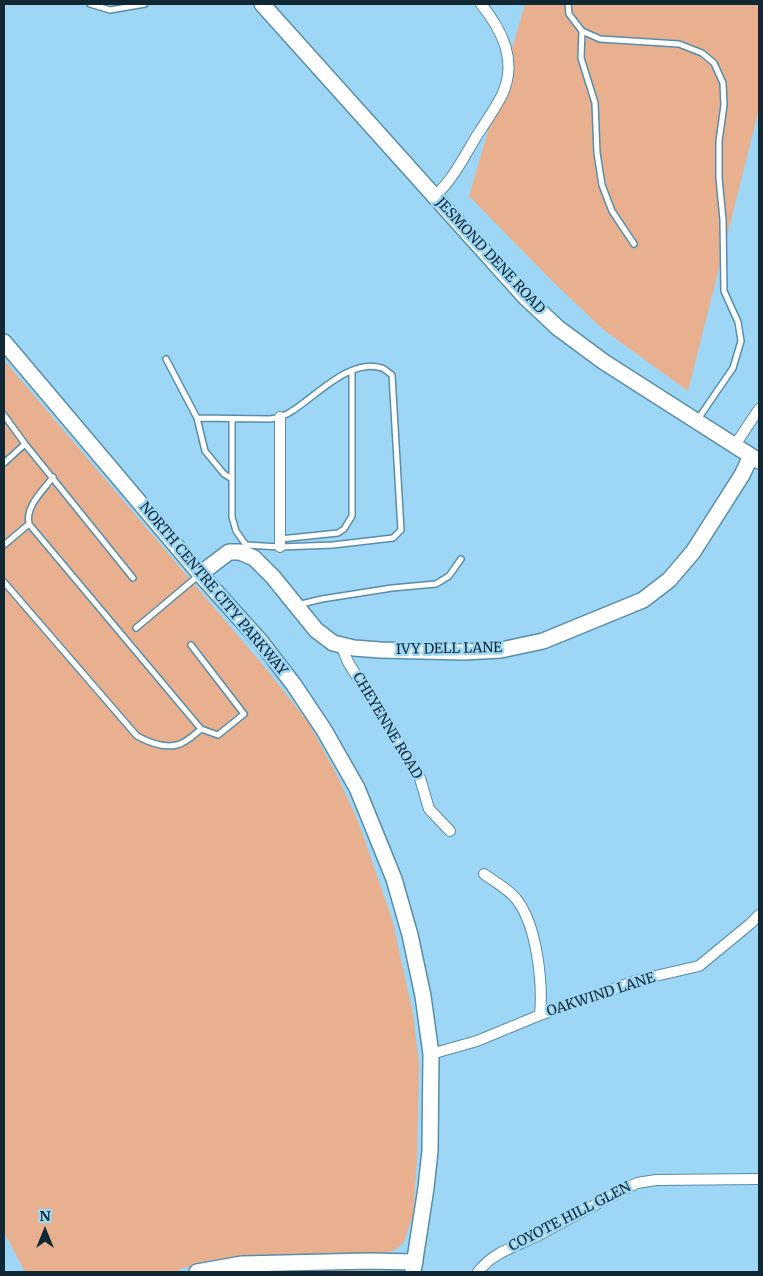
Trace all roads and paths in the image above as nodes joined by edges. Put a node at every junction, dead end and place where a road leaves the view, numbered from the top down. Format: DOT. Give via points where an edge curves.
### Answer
graph roads {
  1 [pos="90,4"];
  2 [pos="145,4"];
  3 [pos="262,4"];
  4 [pos="481,4"];
  5 [pos="568,4"];
  6 [pos="582,31"];
  7 [pos="435,196"];
  8 [pos="634,244"];
  9 [pos="6,349"];
  10 [pos="166,358"];
  11 [pos="352,371"];
  12 [pos="759,409"];
  13 [pos="4,415"];
  14 [pos="280,417"];
  15 [pos="197,418"];
  16 [pos="232,419"];
  17 [pos="697,422"];
  18 [pos="25,444"];
  19 [pos="736,445"];
  20 [pos="755,459"];
  21 [pos="4,463"];
  22 [pos="53,477"];
  23 [pos="232,479"];
  24 [pos="29,524"];
  25 [pos="280,543"];
  26 [pos="4,545"];
  27 [pos="243,548"];
  28 [pos="461,559"];
  29 [pos="200,574"];
  30 [pos="133,578"];
  31 [pos="4,582"];
  32 [pos="295,605"];
  33 [pos="136,628"];
  34 [pos="191,645"];
  35 [pos="341,645"];
  36 [pos="201,729"];
  37 [pos="450,831"];
  38 [pos="484,874"];
  39 [pos="759,915"];
  40 [pos="540,1015"];
  41 [pos="431,1054"];
  42 [pos="759,1179"];
  43 [pos="414,1267"];
  44 [pos="197,1272"];
  45 [pos="478,1272"];
  1 -- 2 [label="lane" via="110,10"];
  3 -- 7 [label="street, JESMOND DENE ROAD"];
  4 -- 7 [label="street" via="505,43 508,77 503,94 450,182"];
  5 -- 6 [label="lane" via="569,14"];
  6 -- 8 [label="lane" via="581,58 595,103 602,185 612,211"];
  6 -- 17 [label="lane" via="600,39 679,44 702,53 714,63 723,83 719,178 724,291 738,322 741,341 733,368"];
  7 -- 17 [label="street, JESMOND DENE ROAD" via="525,297 558,328"];
  9 -- 29 [label="street, NORTH CENTRE CITY PARKWAY"];
  10 -- 15 [label="lane"];
  11 -- 14 [label="lane" via="339,376 292,412"];
  11 -- 25 [label="lane" via="352,516 338,533"];
  11 -- 25 [label="lane" via="365,367 381,368 392,375 401,530 393,538 333,545"];
  12 -- 19 [label="street"];
  13 -- 18 [label="lane"];
  14 -- 16 [label="lane"];
  14 -- 25 [label="street"];
  15 -- 16 [label="lane"];
  15 -- 23 [label="lane" via="205,451"];
  16 -- 23 [label="lane"];
  17 -- 19 [label="street, JESMOND DENE ROAD"];
  18 -- 21 [label="lane"];
  18 -- 22 [label="lane"];
  19 -- 20 [label="street, JESMOND DENE ROAD"];
  20 -- 35 [label="street, IVY DELL LANE" via="693,552 669,580 643,600 543,641 501,650 380,650"];
  22 -- 24 [label="lane" via="29,508"];
  22 -- 30 [label="lane"];
  23 -- 27 [label="lane" via="232,517"];
  24 -- 26 [label="lane"];
  24 -- 36 [label="lane"];
  25 -- 27 [label="lane"];
  27 -- 29 [label="street" via="229,552"];
  27 -- 32 [label="street, IVY DELL LANE" via="273,577"];
  28 -- 32 [label="lane" via="449,576 436,584 392,588"];
  29 -- 33 [label="lane"];
  29 -- 41 [label="street, NORTH CENTRE CITY PARKWAY" via="294,684 357,788 394,879 410,935"];
  31 -- 36 [label="lane" via="137,736 148,742 176,745"];
  32 -- 35 [label="street, IVY DELL LANE" via="316,630"];
  34 -- 36 [label="lane" via="244,714 218,735"];
  35 -- 37 [label="street, CHEYENNE ROAD" via="348,662 420,778 429,809"];
  38 -- 40 [label="street" via="517,898 529,919 539,967"];
  39 -- 40 [label="street, OAKWIND LANE" via="699,966 638,980"];
  40 -- 41 [label="street, OAKWIND LANE" via="477,1041"];
  41 -- 43 [label="street, NORTH CENTRE CITY PARKWAY" via="430,1150"];
  42 -- 45 [label="street, COYOTE HILL GLEN" via="637,1183 505,1249"];
  43 -- 44 [label="street" via="369,1261 242,1264"];
}
